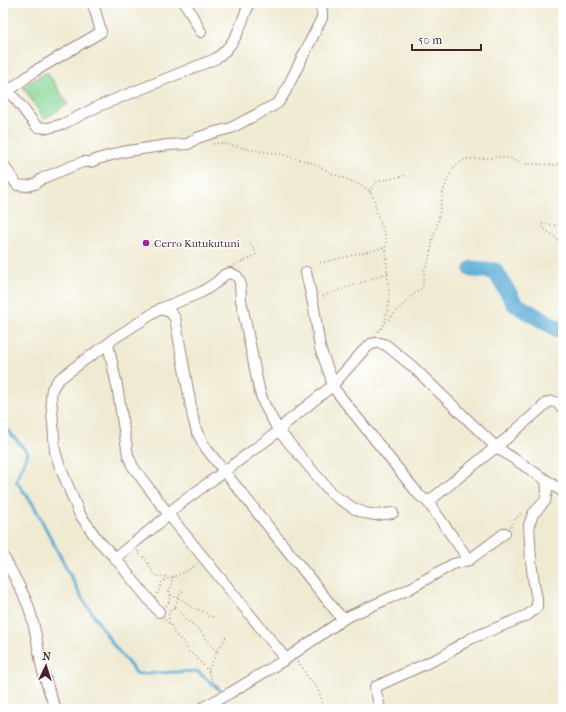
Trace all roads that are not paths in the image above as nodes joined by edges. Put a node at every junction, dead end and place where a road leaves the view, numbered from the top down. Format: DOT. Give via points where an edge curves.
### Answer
graph roads {
  1 [pos="92,3"];
  2 [pos="185,3"];
  3 [pos="249,3"];
  4 [pos="316,3"];
  5 [pos="201,32"];
  6 [pos="6,93"];
  7 [pos="3,164"];
  8 [pos="306,272"];
  9 [pos="160,309"];
  10 [pos="108,344"];
  11 [pos="332,386"];
  12 [pos="563,409"];
  13 [pos="279,431"];
  14 [pos="496,447"];
  15 [pos="224,471"];
  16 [pos="546,480"];
  17 [pos="563,492"];
  18 [pos="428,502"];
  19 [pos="393,513"];
  20 [pos="169,515"];
  21 [pos="505,533"];
  22 [pos="3,556"];
  23 [pos="115,558"];
  24 [pos="469,560"];
  25 [pos="159,612"];
  26 [pos="345,618"];
  27 [pos="286,659"];
  28 [pos="56,709"];
  29 [pos="200,709"];
  30 [pos="380,709"];
  1 -- 6 [label="street" via="101,32 35,71"];
  2 -- 5 [label="street"];
  3 -- 6 [label="street" via="237,35 224,53 215,59 99,106 63,124 48,128 37,127 18,102"];
  4 -- 7 [label="street" via="322,11 322,18 278,103 231,128 197,138 188,144 122,152 83,162 27,186 17,185"];
  8 -- 11 [label="street" via="320,348"];
  9 -- 10 [label="street"];
  9 -- 13 [label="street" via="202,292 224,275 230,273 237,276 259,389"];
  9 -- 15 [label="street" via="170,312 175,318 197,432"];
  10 -- 20 [label="street" via="128,455 133,467"];
  10 -- 23 [label="street" via="58,380 51,397 55,451 65,478 79,513 96,539"];
  11 -- 13 [label="street"];
  11 -- 14 [label="street" via="371,344 386,345 412,366"];
  11 -- 18 [label="street" via="419,495"];
  12 -- 14 [label="street" via="557,403 548,402"];
  13 -- 15 [label="street"];
  13 -- 19 [label="street" via="333,495 355,509 365,512 376,515"];
  14 -- 16 [label="street"];
  14 -- 18 [label="street"];
  15 -- 20 [label="street" via="173,509"];
  15 -- 26 [label="street" via="335,609"];
  16 -- 17 [label="street"];
  16 -- 30 [label="street" via="545,501 533,514 529,525 537,607 528,615 472,638 445,655 375,687"];
  18 -- 24 [label="street"];
  20 -- 23 [label="street"];
  20 -- 27 [label="street"];
  21 -- 24 [label="street"];
  22 -- 28 [label="street" via="28,606 43,670"];
  23 -- 25 [label="street"];
  24 -- 26 [label="street" via="454,564 407,590"];
  26 -- 27 [label="street"];
  27 -- 29 [label="street"];
}
